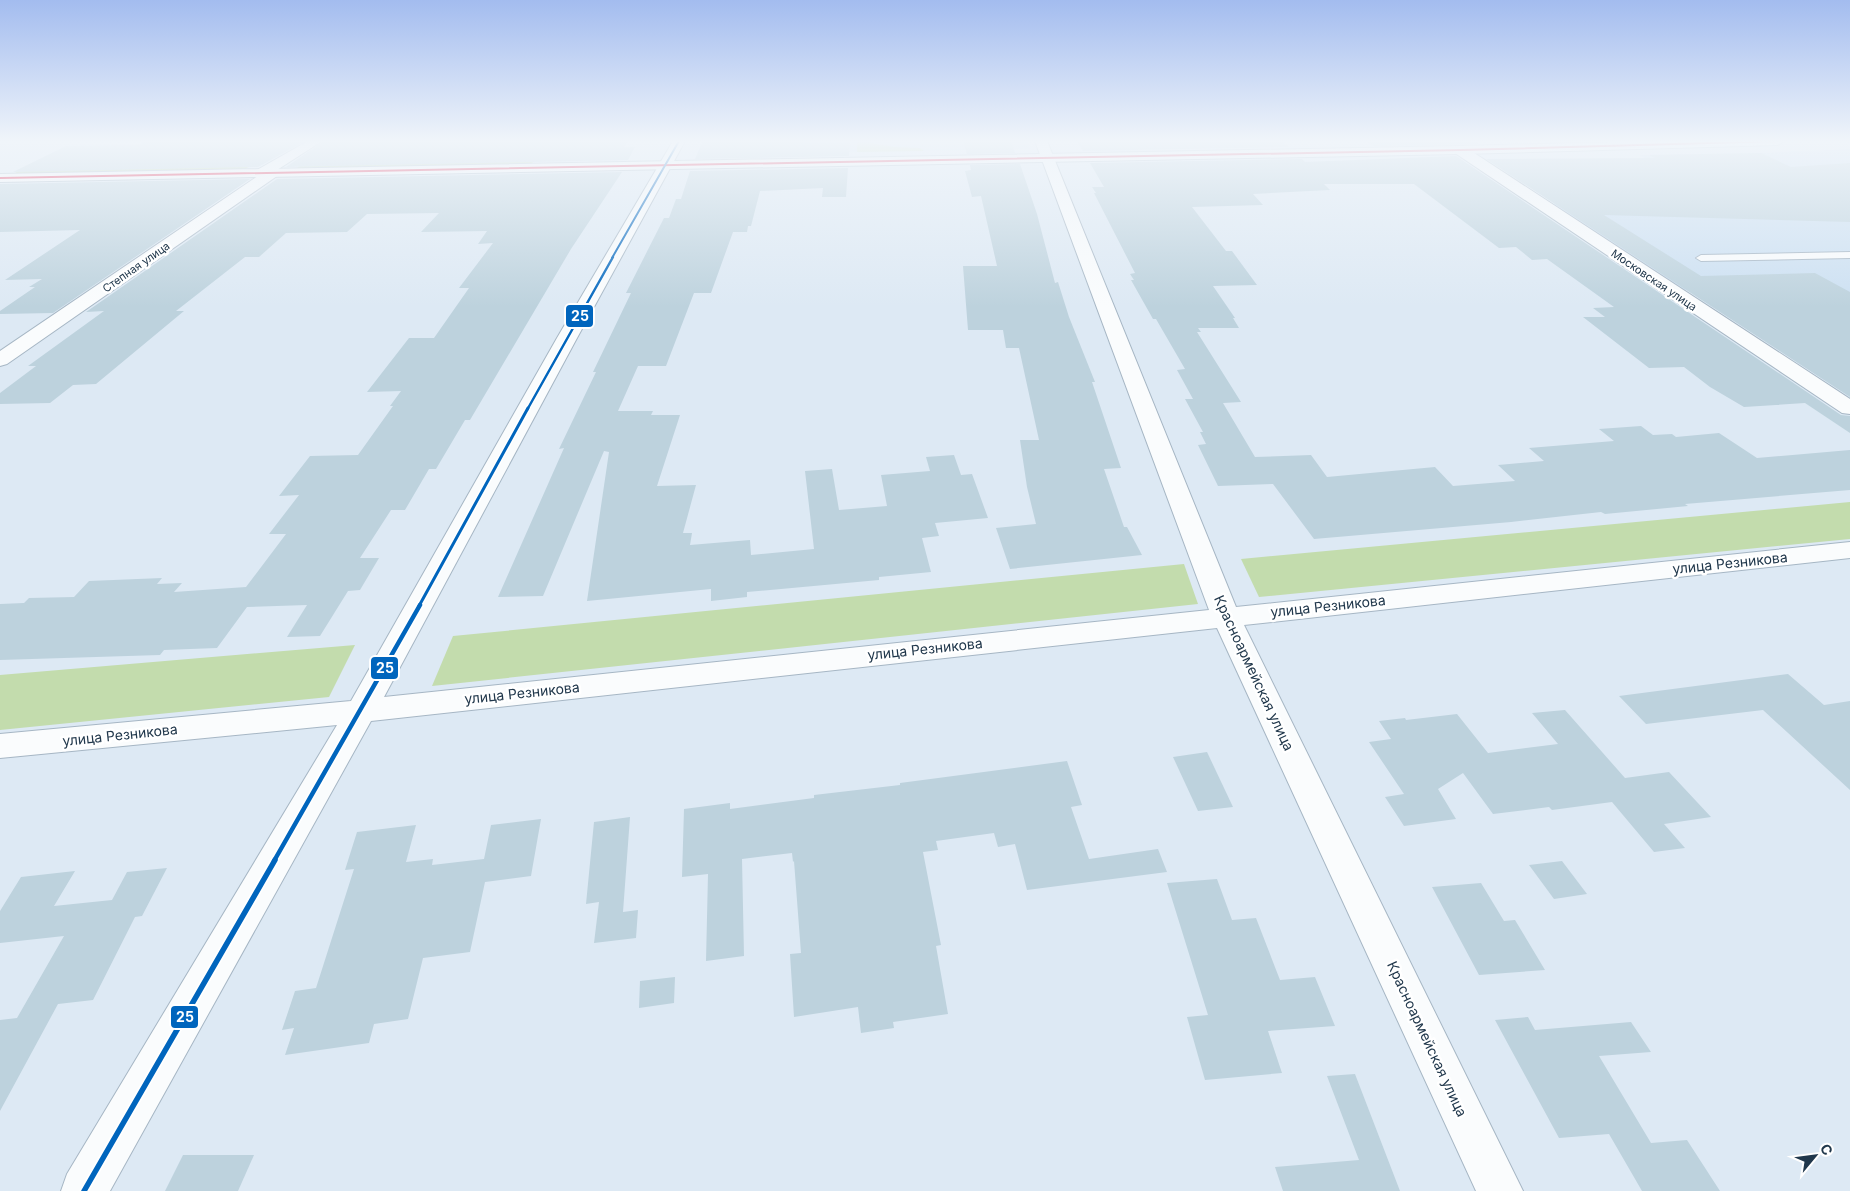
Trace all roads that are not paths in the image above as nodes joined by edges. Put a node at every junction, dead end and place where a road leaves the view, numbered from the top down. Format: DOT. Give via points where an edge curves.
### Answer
graph roads {
  1 [pos="233,197"];
  2 [pos="646,197"];
  3 [pos="1063,197"];
  4 [pos="1544,197"];
  5 [pos="1850,255"];
  6 [pos="1701,258"];
  7 [pos="0,360"];
  8 [pos="1850,408"];
  9 [pos="1850,550"];
  10 [pos="1226,617"];
  11 [pos="361,710"];
  12 [pos="0,746"];
  13 [pos="84,1191"];
  14 [pos="1500,1191"];
  1 -- 7 [label="street, Степная улица"];
  2 -- 11 [label="street"];
  3 -- 10 [label="street, Красноармейская улица"];
  4 -- 8 [label="street, Московская улица" via="1775,360"];
  5 -- 6 [label="lane"];
  9 -- 10 [label="street, улица Резникова"];
  10 -- 11 [label="street, улица Резникова"];
  10 -- 14 [label="street, Красноармейская улица"];
  11 -- 12 [label="street, улица Резникова"];
  11 -- 13 [label="street"];
}
